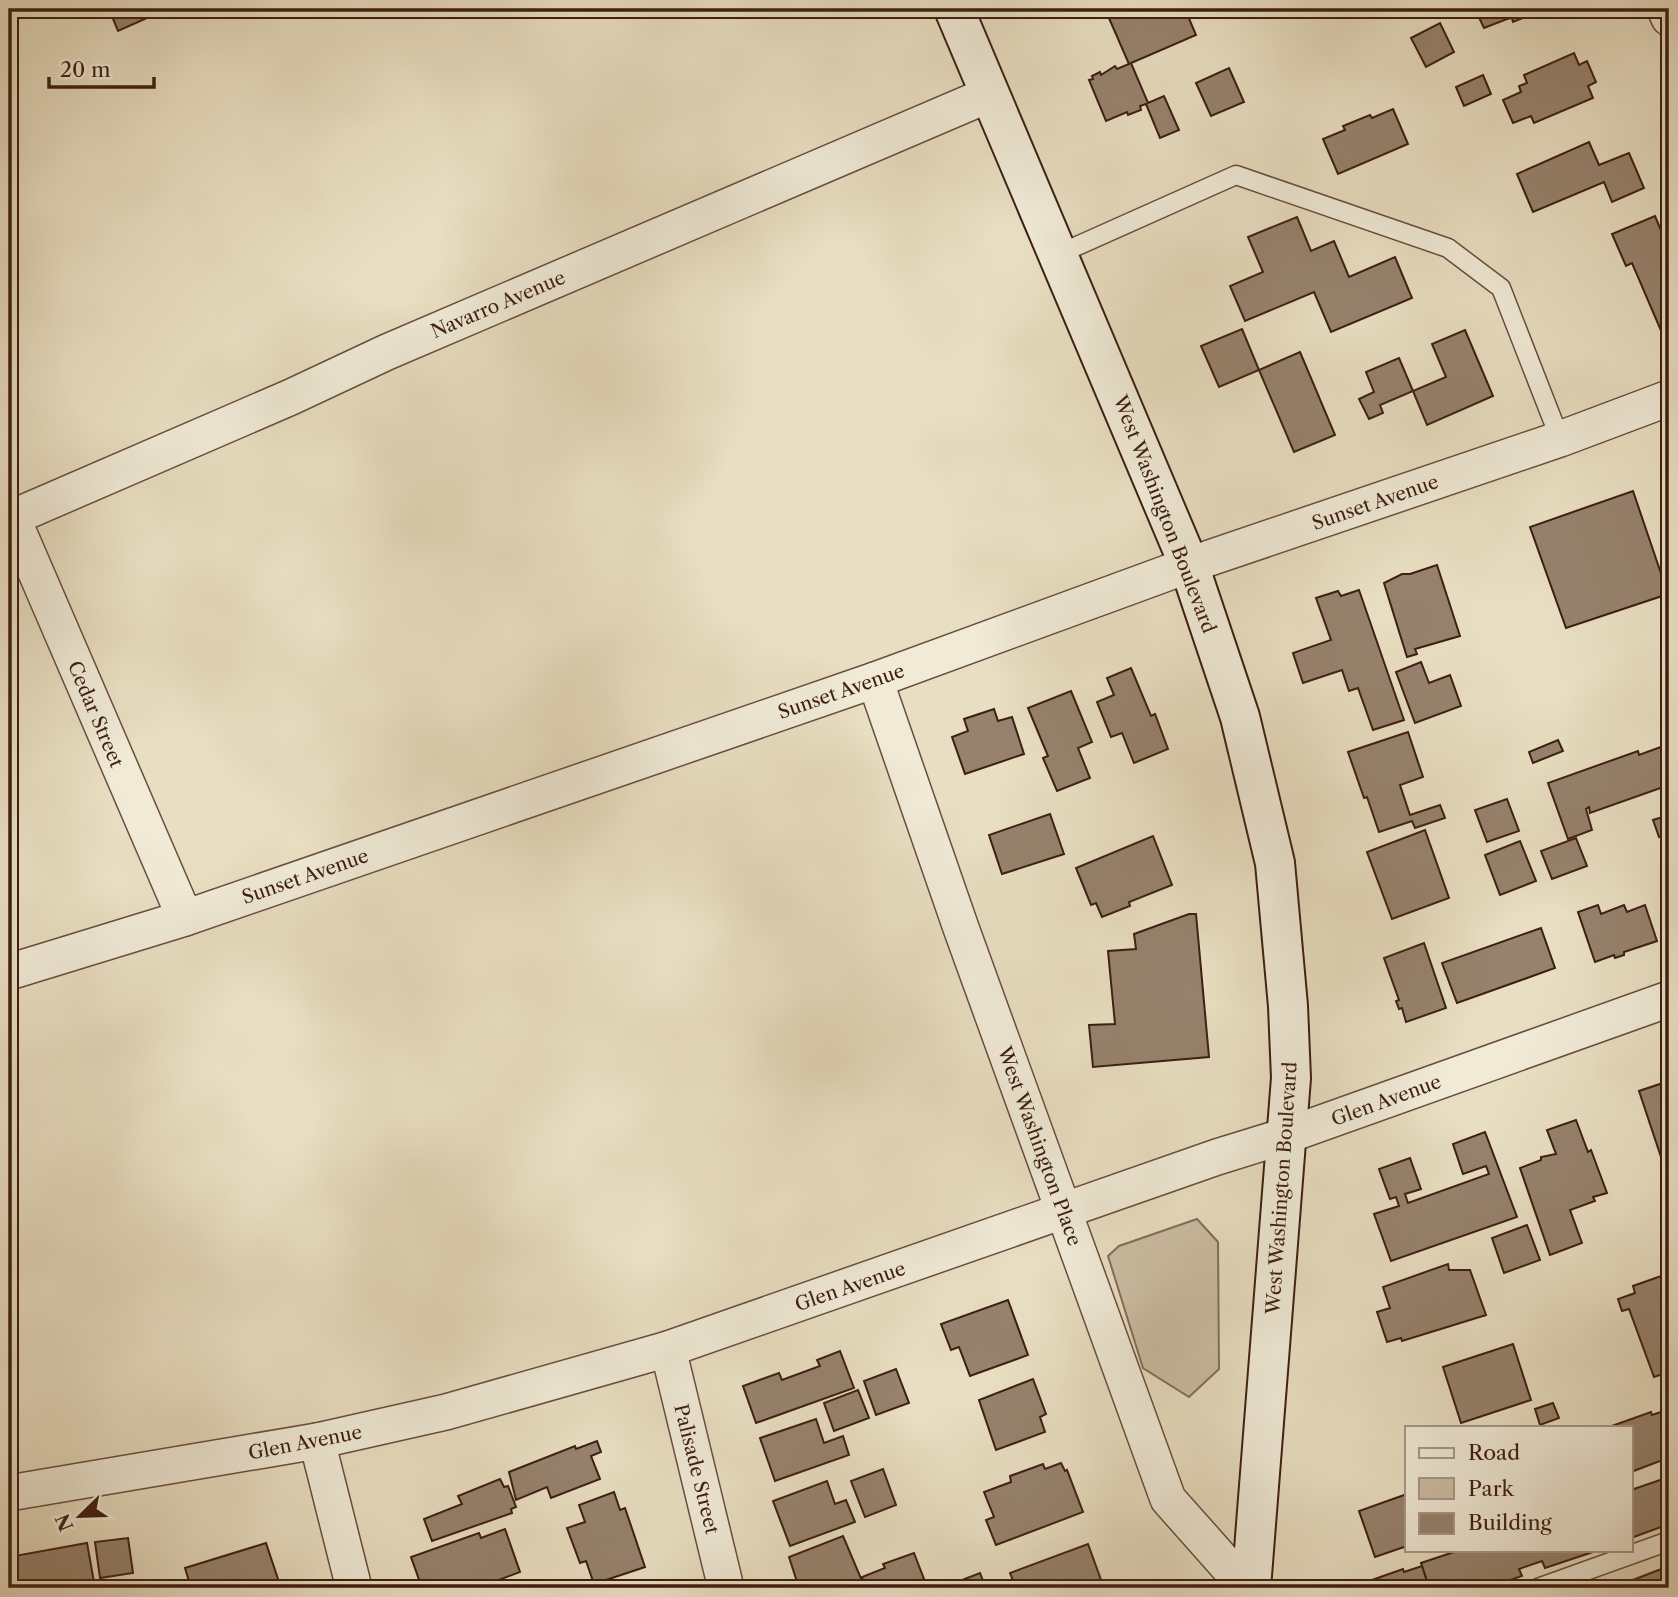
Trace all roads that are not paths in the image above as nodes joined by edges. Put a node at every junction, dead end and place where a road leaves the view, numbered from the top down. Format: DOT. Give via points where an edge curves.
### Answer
graph roads {
  1 [pos="954,9"];
  2 [pos="1665,9"];
  3 [pos="1669,18"];
  4 [pos="990,94"];
  5 [pos="1059,254"];
  6 [pos="1667,408"];
  7 [pos="1560,439"];
  8 [pos="10,516"];
  9 [pos="1189,565"];
  10 [pos="875,680"];
  11 [pos="185,918"];
  12 [pos="9,972"];
  13 [pos="1669,999"];
  14 [pos="1287,1135"];
  15 [pos="1064,1212"];
  16 [pos="668,1349"];
  17 [pos="317,1441"];
  18 [pos="9,1493"];
  19 [pos="1669,1541"];
  20 [pos="354,1588"];
  21 [pos="726,1588"];
  22 [pos="1249,1588"];
  23 [pos="1538,1588"];
  1 -- 4 [label="main road, West Washington Boulevard"];
  2 -- 3 [label="street"];
  4 -- 5 [label="main road, West Washington Boulevard"];
  4 -- 8 [label="street, Navarro Avenue"];
  5 -- 7 [label="lane" via="1237,175 1448,248 1501,288"];
  5 -- 9 [label="main road, West Washington Boulevard"];
  6 -- 7 [label="street, Sunset Avenue"];
  7 -- 9 [label="street, Sunset Avenue"];
  8 -- 11 [label="street, Cedar Street"];
  9 -- 10 [label="street, Sunset Avenue"];
  9 -- 14 [label="main road, West Washington Boulevard" via="1240,717 1275,863 1288,1006 1291,1078"];
  10 -- 11 [label="street, Sunset Avenue"];
  10 -- 15 [label="street, West Washington Place"];
  11 -- 12 [label="street, Sunset Avenue"];
  13 -- 14 [label="street, Glen Avenue"];
  14 -- 15 [label="street, Glen Avenue"];
  14 -- 22 [label="main road, West Washington Boulevard"];
  15 -- 16 [label="street, Glen Avenue"];
  15 -- 22 [label="street, West Washington Place" via="1168,1499"];
  16 -- 17 [label="street, Glen Avenue" via="446,1412"];
  16 -- 21 [label="street, Palisade Street"];
  17 -- 18 [label="street, Glen Avenue"];
  17 -- 20 [label="street"];
  19 -- 23 [label="lane"];
}
